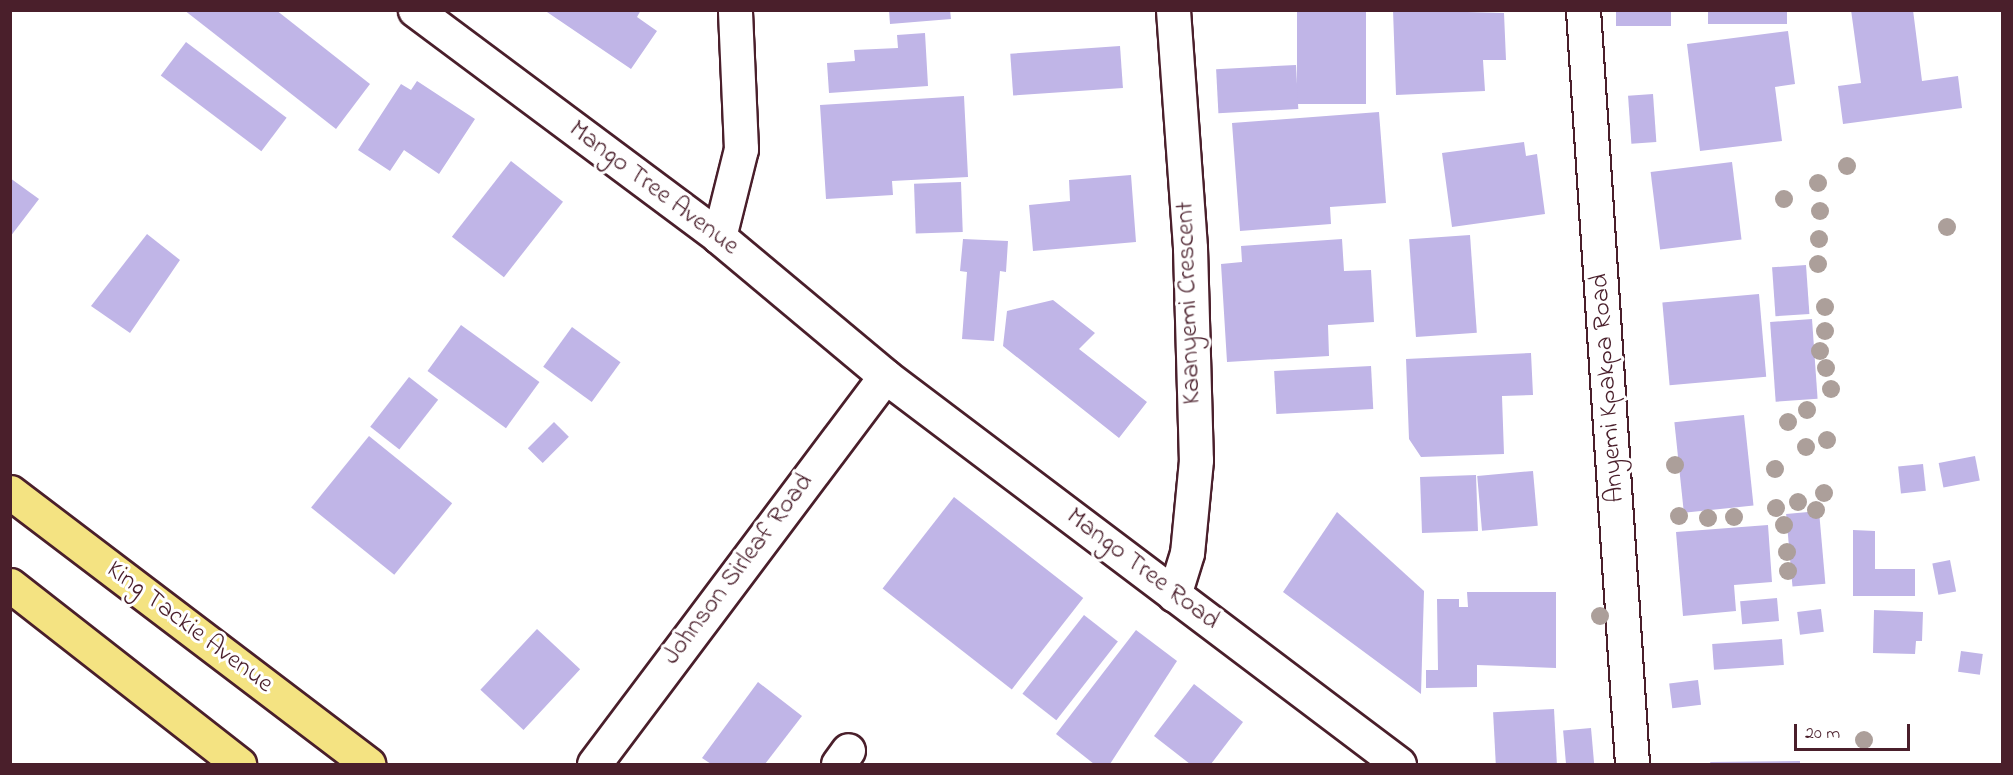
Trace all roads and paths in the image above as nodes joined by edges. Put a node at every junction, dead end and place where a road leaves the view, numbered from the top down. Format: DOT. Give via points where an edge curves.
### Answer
graph roads {
  1 [pos="415,10"];
  2 [pos="735,10"];
  3 [pos="1173,10"];
  4 [pos="1583,10"];
  5 [pos="719,237"];
  6 [pos="885,376"];
  7 [pos="10,492"];
  8 [pos="10,585"];
  9 [pos="1174,595"];
  10 [pos="239,765"];
  11 [pos="368,765"];
  12 [pos="594,765"];
  13 [pos="1400,765"];
  14 [pos="1632,765"];
  1 -- 5 [label="street, Mango Tree Avenue"];
  2 -- 5 [label="street" via="741,149"];
  3 -- 9 [label="street, Kaanyemi Crescent" via="1191,248 1196,460 1187,553"];
  4 -- 14 [label="street, Anyemi Kpakpa Road"];
  5 -- 6 [label="street, Mango Tree Avenue"];
  6 -- 9 [label="street, Mango Tree Road"];
  6 -- 12 [label="street, Johnson Sirleaf Road"];
  7 -- 11 [label="main road, King Tackie Avenue"];
  8 -- 10 [label="main road"];
  9 -- 13 [label="street, Mango Tree Road"];
}
